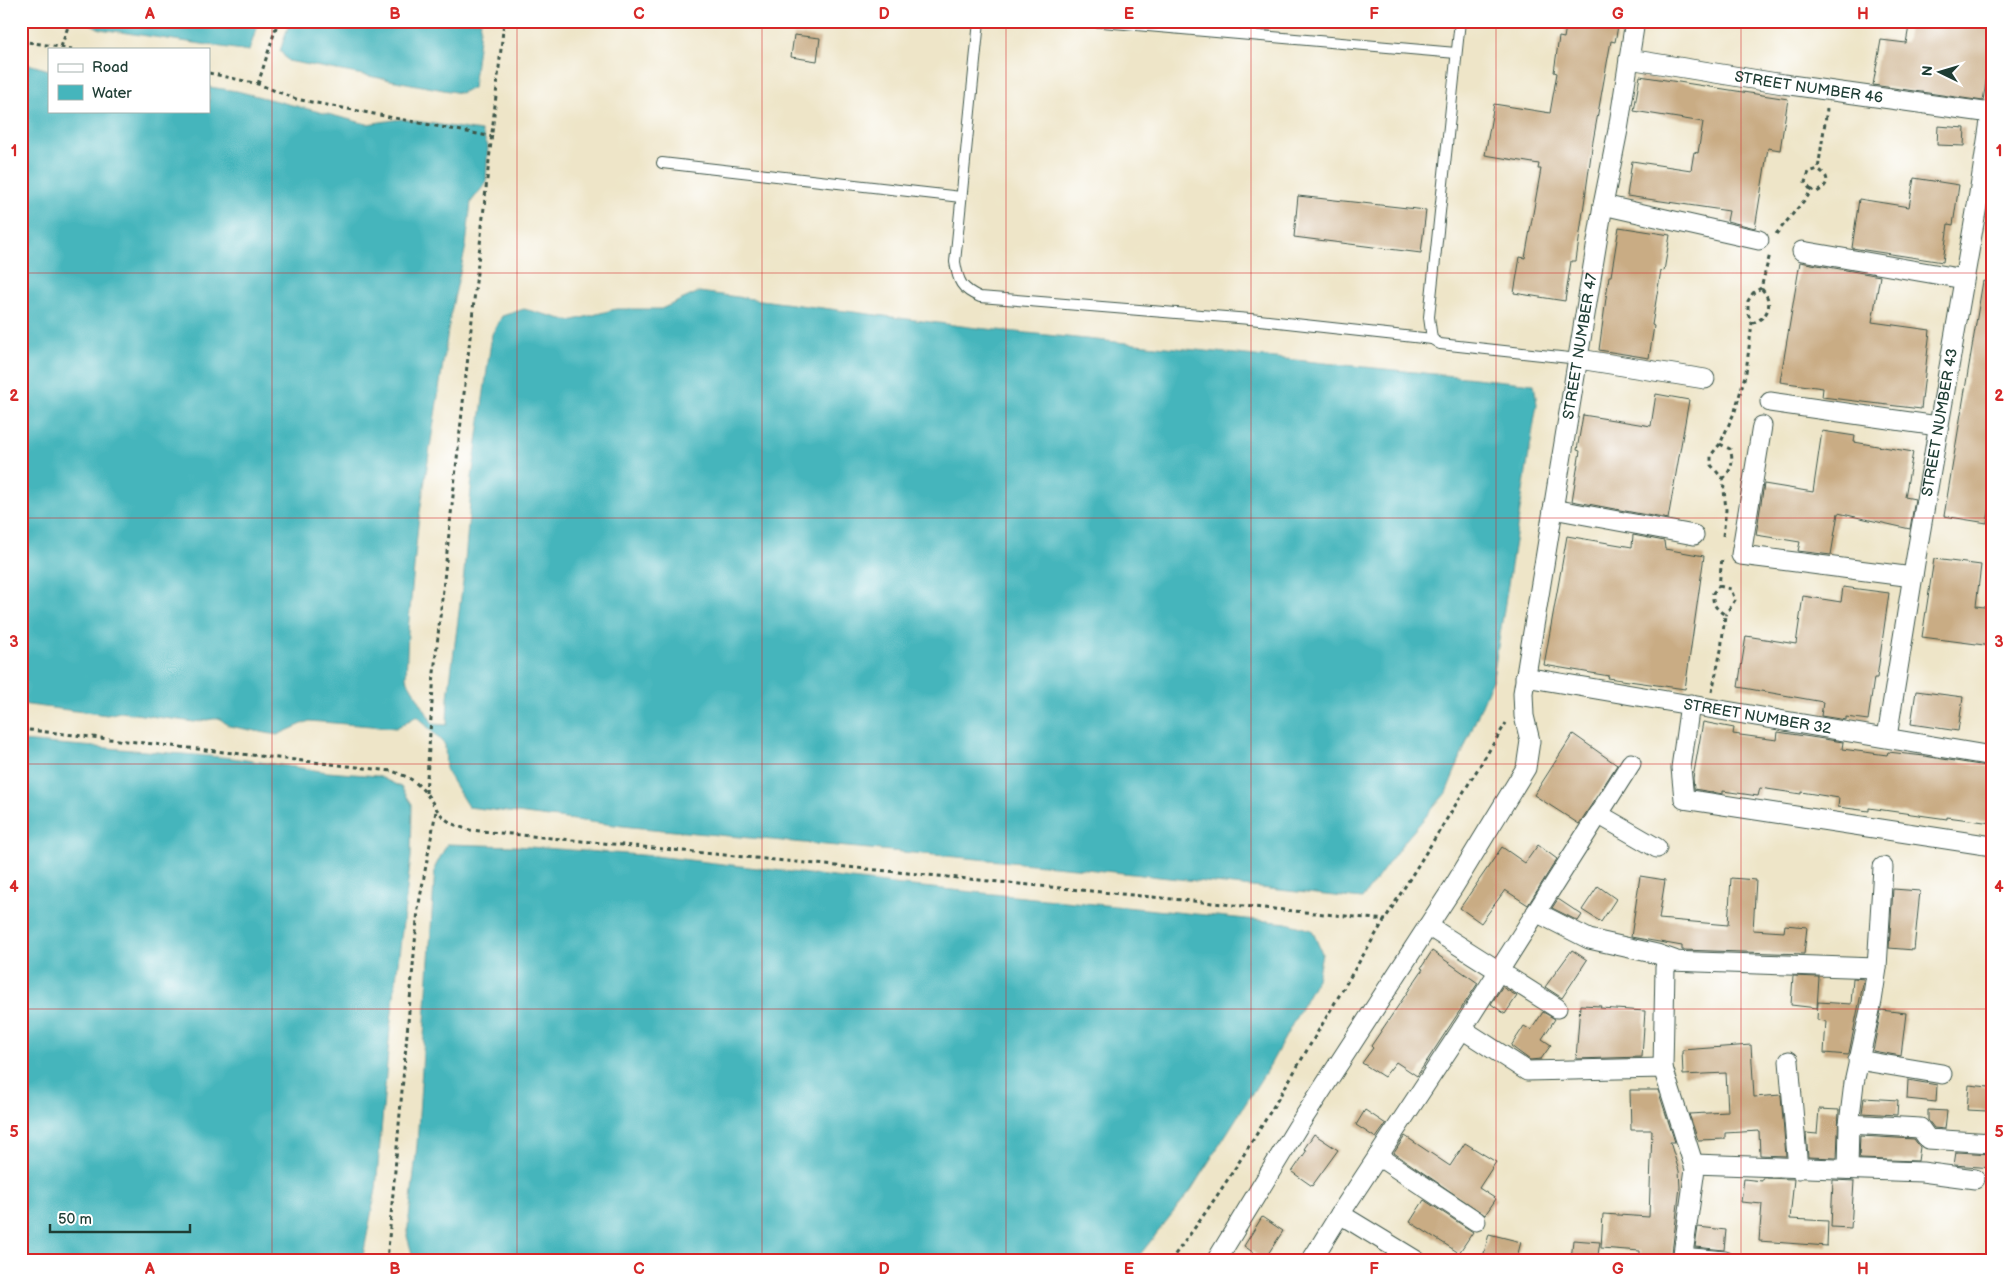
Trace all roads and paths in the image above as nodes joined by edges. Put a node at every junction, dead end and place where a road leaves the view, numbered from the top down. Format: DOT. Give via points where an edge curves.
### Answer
graph roads {
  1 [pos="70,21"];
  2 [pos="278,21"];
  3 [pos="504,21"];
  4 [pos="979,21"];
  5 [pos="1091,21"];
  6 [pos="1460,21"];
  7 [pos="1636,21"];
  8 [pos="21,41"];
  9 [pos="61,47"];
  10 [pos="66,48"];
  11 [pos="1456,53"];
  12 [pos="1629,59"];
  13 [pos="210,73"];
  14 [pos="258,84"];
  15 [pos="1991,111"];
  16 [pos="493,137"];
  17 [pos="662,164"];
  18 [pos="1818,168"];
  19 [pos="1810,190"];
  20 [pos="961,197"];
  21 [pos="1603,204"];
  22 [pos="1759,240"];
  23 [pos="1802,251"];
  24 [pos="1964,279"];
  25 [pos="1761,288"];
  26 [pos="1752,323"];
  27 [pos="1432,339"];
  28 [pos="1578,358"];
  29 [pos="1704,378"];
  30 [pos="1770,402"];
  31 [pos="1762,426"];
  32 [pos="1938,426"];
  33 [pos="1720,444"];
  34 [pos="1724,479"];
  35 [pos="1553,509"];
  36 [pos="1694,536"];
  37 [pos="1912,577"];
  38 [pos="1719,586"];
  39 [pos="1725,615"];
  40 [pos="1526,674"];
  41 [pos="1690,704"];
  42 [pos="1509,720"];
  43 [pos="21,730"];
  44 [pos="1887,737"];
  45 [pos="1992,756"];
  46 [pos="1631,763"];
  47 [pos="426,793"];
  48 [pos="436,811"];
  49 [pos="1598,814"];
  50 [pos="1992,846"];
  51 [pos="1657,848"];
  52 [pos="1882,867"];
  53 [pos="1536,912"];
  54 [pos="1386,920"];
  55 [pos="1428,926"];
  56 [pos="1674,960"];
  57 [pos="1877,968"];
  58 [pos="1498,971"];
  59 [pos="1557,1008"];
  60 [pos="1462,1029"];
  61 [pos="1858,1060"];
  62 [pos="1789,1061"];
  63 [pos="1663,1068"];
  64 [pos="1942,1074"];
  65 [pos="1849,1124"];
  66 [pos="1992,1143"];
  67 [pos="1378,1156"];
  68 [pos="1694,1164"];
  69 [pos="1798,1169"];
  70 [pos="1848,1169"];
  71 [pos="1975,1179"];
  72 [pos="1340,1214"];
  73 [pos="1476,1222"];
  74 [pos="1682,1259"];
  75 [pos="387,1261"];
  76 [pos="1170,1261"];
  77 [pos="1216,1261"];
  78 [pos="1311,1261"];
  79 [pos="1416,1261"];
  80 [pos="1725,1261"];
  1 -- 9 [label="path"];
  2 -- 14 [label="path"];
  3 -- 16 [label="path"];
  4 -- 20 [label="lane"];
  5 -- 11 [label="lane"];
  6 -- 11 [label="lane"];
  7 -- 12 [label="street, STREET NUMBER 47"];
  8 -- 9 [label="path"];
  9 -- 10 [label="path"];
  11 -- 27 [label="lane" via="1429,317"];
  12 -- 15 [label="street, STREET NUMBER 46" via="1783,84"];
  12 -- 21 [label="street, STREET NUMBER 47"];
  13 -- 14 [label="path"];
  14 -- 16 [label="path" via="296,99"];
  15 -- 24 [label="street, STREET NUMBER 43"];
  16 -- 47 [label="path" via="434,673"];
  17 -- 20 [label="lane"];
  18 -- 19 [label="path" via="1827,181 1817,192"];
  20 -- 27 [label="lane" via="955,262 958,280 969,292 980,297 1250,318"];
  21 -- 22 [label="street"];
  21 -- 28 [label="street, STREET NUMBER 47"];
  23 -- 24 [label="street"];
  24 -- 32 [label="street, STREET NUMBER 43"];
  25 -- 26 [label="path" via="1769,302 1767,314"];
  27 -- 28 [label="lane" via="1440,344"];
  28 -- 29 [label="street"];
  28 -- 35 [label="street, STREET NUMBER 47"];
  30 -- 32 [label="street"];
  31 -- 37 [label="street" via="1741,555"];
  32 -- 37 [label="street, STREET NUMBER 43"];
  33 -- 34 [label="path" via="1730,449 1734,460"];
  35 -- 36 [label="street"];
  35 -- 40 [label="street, STREET NUMBER 47"];
  37 -- 44 [label="street, STREET NUMBER 43"];
  38 -- 39 [label="path" via="1731,589 1735,600"];
  40 -- 41 [label="street, STREET NUMBER 32"];
  40 -- 55 [label="street, STREET NUMBER 47" via="1522,693 1530,741 1526,768"];
  41 -- 44 [label="street, STREET NUMBER 32"];
  41 -- 50 [label="street" via="1681,768 1684,799"];
  42 -- 54 [label="path"];
  43 -- 47 [label="path" via="392,771 415,782"];
  44 -- 45 [label="street, STREET NUMBER 32"];
  46 -- 49 [label="street"];
  47 -- 48 [label="path"];
  48 -- 54 [label="path" via="457,826 470,830"];
  48 -- 75 [label="path" via="418,909"];
  49 -- 51 [label="street"];
  49 -- 53 [label="street"];
  52 -- 57 [label="street"];
  53 -- 56 [label="street" via="1594,941"];
  53 -- 58 [label="street"];
  54 -- 76 [label="path" via="1257,1134"];
  55 -- 58 [label="street"];
  55 -- 77 [label="street, STREET NUMBER 47" via="1297,1128"];
  56 -- 57 [label="street"];
  56 -- 63 [label="street" via="1666,963 1665,968"];
  57 -- 61 [label="street"];
  58 -- 59 [label="street"];
  58 -- 60 [label="street"];
  60 -- 63 [label="street" via="1527,1071"];
  60 -- 67 [label="street"];
  61 -- 64 [label="street"];
  61 -- 65 [label="street"];
  62 -- 69 [label="street"];
  63 -- 68 [label="street"];
  65 -- 66 [label="street" via="1920,1128 1928,1139"];
  65 -- 70 [label="street"];
  67 -- 72 [label="street"];
  67 -- 73 [label="street"];
  68 -- 69 [label="street"];
  68 -- 74 [label="street" via="1695,1177"];
  69 -- 70 [label="street"];
  70 -- 71 [label="street" via="1935,1173"];
  72 -- 78 [label="street"];
  72 -- 79 [label="street"];
  74 -- 80 [label="street"];
}
